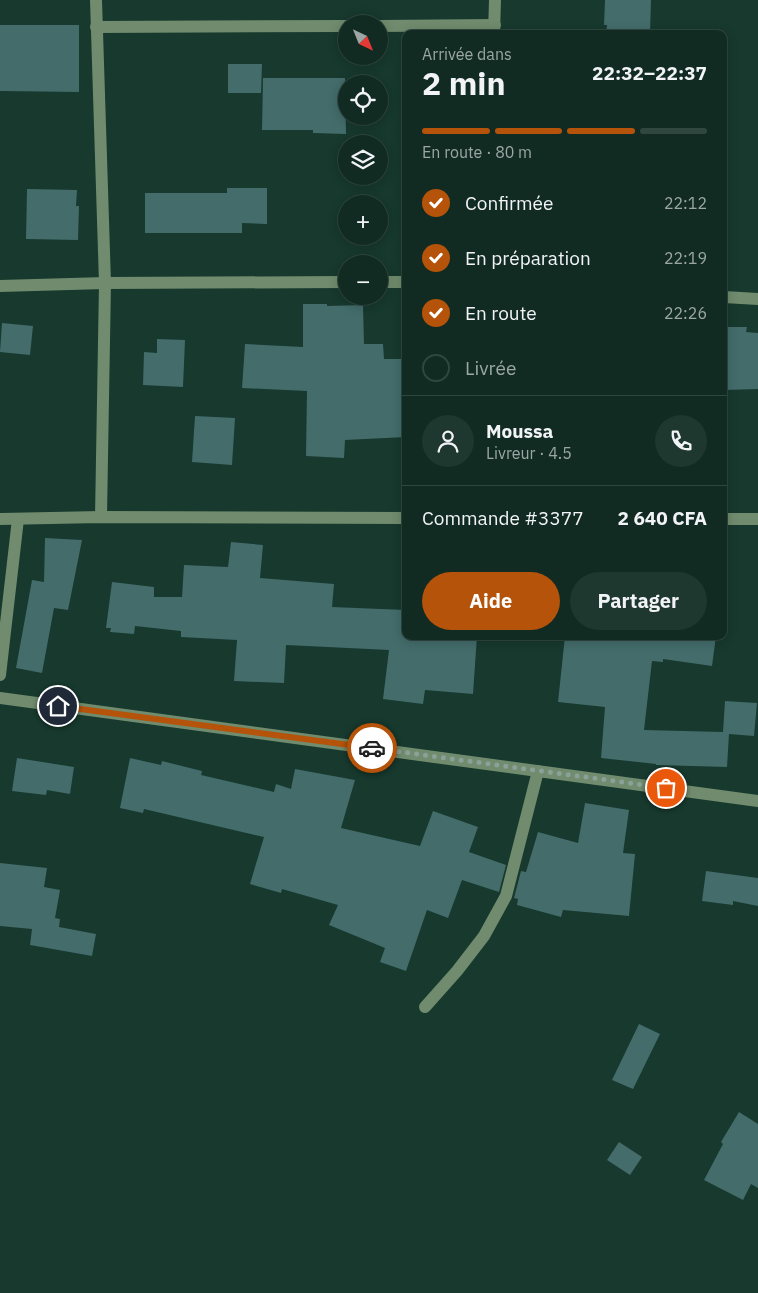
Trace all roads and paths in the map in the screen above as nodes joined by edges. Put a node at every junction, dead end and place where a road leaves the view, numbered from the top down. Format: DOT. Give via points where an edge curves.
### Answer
graph roads {
  1 [pos="96,0"];
  2 [pos="495,0"];
  3 [pos="338,26"];
  4 [pos="388,26"];
  5 [pos="96,27"];
  6 [pos="494,29"];
  7 [pos="338,282"];
  8 [pos="388,282"];
  9 [pos="402,282"];
  10 [pos="105,284"];
  11 [pos="0,286"];
  12 [pos="727,297"];
  13 [pos="758,299"];
  14 [pos="101,517"];
  15 [pos="402,518"];
  16 [pos="0,519"];
  17 [pos="18,519"];
  18 [pos="727,519"];
  19 [pos="758,519"];
  20 [pos="0,674"];
  21 [pos="0,698"];
  22 [pos="538,771"];
  23 [pos="758,801"];
  24 [pos="424,1007"];
  1 -- 5 [label="street"];
  2 -- 6 [label="street"];
  3 -- 5 [label="street"];
  4 -- 6 [label="street"];
  5 -- 10 [label="street"];
  7 -- 10 [label="street"];
  8 -- 9 [label="street"];
  10 -- 11 [label="street"];
  10 -- 14 [label="street"];
  12 -- 13 [label="street"];
  14 -- 15 [label="street"];
  14 -- 17 [label="street"];
  16 -- 17 [label="street"];
  17 -- 20 [label="street"];
  18 -- 19 [label="street"];
  21 -- 22 [label="street"];
  22 -- 23 [label="street"];
  22 -- 24 [label="street" via="506,896 484,936"];
}
